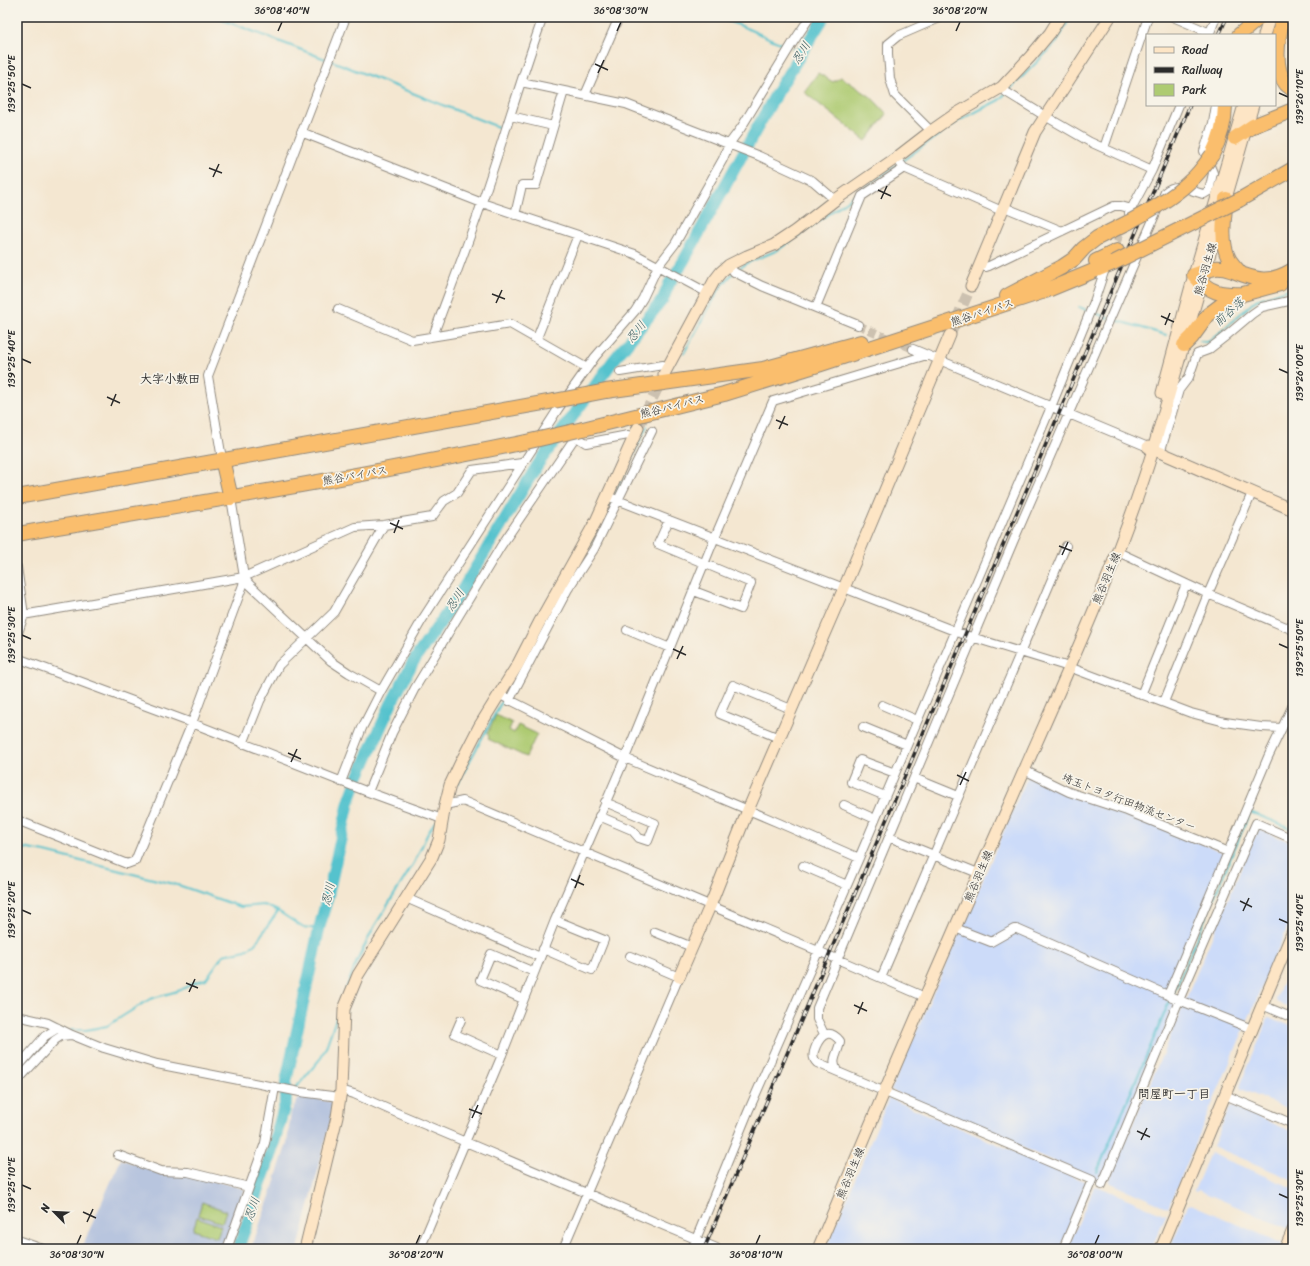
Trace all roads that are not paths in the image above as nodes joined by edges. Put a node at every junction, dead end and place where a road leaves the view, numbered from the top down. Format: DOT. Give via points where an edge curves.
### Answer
graph roads {
  1 [pos="346,17"];
  2 [pos="543,17"];
  3 [pos="619,17"];
  4 [pos="810,17"];
  5 [pos="942,17"];
  6 [pos="1060,17"];
  7 [pos="1110,17"];
  8 [pos="1148,17"];
  9 [pos="1173,17"];
  10 [pos="1216,17"];
  11 [pos="1251,17"];
  12 [pos="1260,17"];
  13 [pos="1270,17"];
  14 [pos="1278,17"];
  15 [pos="1283,17"];
  16 [pos="1209,34"];
  17 [pos="1233,34"];
  18 [pos="1240,34"];
  19 [pos="1264,34"];
  20 [pos="1273,34"];
  21 [pos="521,82"];
  22 [pos="1002,87"];
  23 [pos="1293,90"];
  24 [pos="564,91"];
  25 [pos="585,95"];
  26 [pos="1179,106"];
  27 [pos="1216,106"];
  28 [pos="1224,106"];
  29 [pos="1244,106"];
  30 [pos="1253,106"];
  31 [pos="1293,110"];
  32 [pos="511,116"];
  33 [pos="1044,116"];
  34 [pos="553,126"];
  35 [pos="931,131"];
  36 [pos="301,132"];
  37 [pos="1240,135"];
  38 [pos="731,144"];
  39 [pos="1104,148"];
  40 [pos="1293,159"];
  41 [pos="900,163"];
  42 [pos="1293,169"];
  43 [pos="1152,170"];
  44 [pos="1236,196"];
  45 [pos="836,200"];
  46 [pos="482,203"];
  47 [pos="1003,209"];
  48 [pos="515,215"];
  49 [pos="1130,215"];
  50 [pos="1062,231"];
  51 [pos="578,235"];
  52 [pos="1111,262"];
  53 [pos="980,266"];
  54 [pos="661,268"];
  55 [pos="731,268"];
  56 [pos="1293,270"];
  57 [pos="1241,274"];
  58 [pos="1200,276"];
  59 [pos="1293,279"];
  60 [pos="971,286"];
  61 [pos="708,293"];
  62 [pos="1243,294"];
  63 [pos="1007,296"];
  64 [pos="1293,300"];
  65 [pos="816,307"];
  66 [pos="338,309"];
  67 [pos="858,325"];
  68 [pos="950,335"];
  69 [pos="433,336"];
  70 [pos="537,338"];
  71 [pos="1184,345"];
  72 [pos="913,349"];
  73 [pos="927,355"];
  74 [pos="940,360"];
  75 [pos="587,368"];
  76 [pos="666,371"];
  77 [pos="620,372"];
  78 [pos="1051,407"];
  79 [pos="1068,415"];
  80 [pos="652,431"];
  81 [pos="635,433"];
  82 [pos="1154,450"];
  83 [pos="222,459"];
  84 [pos="522,463"];
  85 [pos="1252,493"];
  86 [pos="17,497"];
  87 [pos="231,498"];
  88 [pos="612,498"];
  89 [pos="1293,510"];
  90 [pos="668,520"];
  91 [pos="384,525"];
  92 [pos="17,534"];
  93 [pos="715,538"];
  94 [pos="1066,546"];
  95 [pos="1118,552"];
  96 [pos="705,563"];
  97 [pos="17,568"];
  98 [pos="244,577"];
  99 [pos="1186,584"];
  100 [pos="844,588"];
  101 [pos="694,591"];
  102 [pos="1208,594"];
  103 [pos="21,616"];
  104 [pos="628,630"];
  105 [pos="1293,630"];
  106 [pos="955,631"];
  107 [pos="17,636"];
  108 [pos="974,638"];
  109 [pos="307,639"];
  110 [pos="670,648"];
  111 [pos="1020,652"];
  112 [pos="17,658"];
  113 [pos="1069,667"];
  114 [pos="380,691"];
  115 [pos="1141,695"];
  116 [pos="504,698"];
  117 [pos="1164,702"];
  118 [pos="882,705"];
  119 [pos="1293,705"];
  120 [pos="791,709"];
  121 [pos="917,720"];
  122 [pos="192,723"];
  123 [pos="862,727"];
  124 [pos="1282,728"];
  125 [pos="779,738"];
  126 [pos="243,744"];
  127 [pos="907,745"];
  128 [pos="625,758"];
  129 [pos="1024,770"];
  130 [pos="895,773"];
  131 [pos="914,778"];
  132 [pos="341,782"];
  133 [pos="368,792"];
  134 [pos="885,796"];
  135 [pos="958,796"];
  136 [pos="605,802"];
  137 [pos="445,805"];
  138 [pos="844,805"];
  139 [pos="748,810"];
  140 [pos="599,816"];
  141 [pos="442,818"];
  142 [pos="875,819"];
  143 [pos="17,820"];
  144 [pos="889,837"];
  145 [pos="1293,839"];
  146 [pos="584,852"];
  147 [pos="1228,852"];
  148 [pos="934,855"];
  149 [pos="859,858"];
  150 [pos="803,866"];
  151 [pos="978,873"];
  152 [pos="847,885"];
  153 [pos="406,898"];
  154 [pos="710,906"];
  155 [pos="555,920"];
  156 [pos="955,928"];
  157 [pos="1293,931"];
  158 [pos="655,932"];
  159 [pos="692,947"];
  160 [pos="819,951"];
  161 [pos="542,953"];
  162 [pos="630,956"];
  163 [pos="838,959"];
  164 [pos="534,972"];
  165 [pos="679,977"];
  166 [pos="881,978"];
  167 [pos="1168,995"];
  168 [pos="925,997"];
  169 [pos="523,999"];
  170 [pos="1179,1000"];
  171 [pos="1262,1005"];
  172 [pos="17,1016"];
  173 [pos="1293,1018"];
  174 [pos="461,1020"];
  175 [pos="58,1028"];
  176 [pos="1252,1029"];
  177 [pos="824,1034"];
  178 [pos="72,1035"];
  179 [pos="84,1035"];
  180 [pos="502,1054"];
  181 [pos="17,1068"];
  182 [pos="838,1071"];
  183 [pos="17,1081"];
  184 [pos="277,1088"];
  185 [pos="884,1091"];
  186 [pos="340,1094"];
  187 [pos="1225,1095"];
  188 [pos="1293,1124"];
  189 [pos="466,1143"];
  190 [pos="118,1155"];
  191 [pos="1102,1185"];
  192 [pos="249,1187"];
  193 [pos="587,1193"];
  194 [pos="1293,1230"];
  195 [pos="696,1239"];
  196 [pos="17,1240"];
  197 [pos="43,1249"];
  198 [pos="227,1249"];
  199 [pos="305,1249"];
  200 [pos="420,1249"];
  201 [pos="563,1249"];
  202 [pos="692,1249"];
  203 [pos="719,1249"];
  204 [pos="818,1249"];
  205 [pos="1063,1249"];
  206 [pos="1161,1249"];
  207 [pos="1285,1249"];
  1 -- 36 [label="street"];
  2 -- 21 [label="street"];
  3 -- 25 [label="street"];
  4 -- 38 [label="street"];
  5 -- 35 [label="street" via="898,36 888,44 890,79 895,96"];
  6 -- 22 [label="street" via="1030,58"];
  7 -- 33 [label="street"];
  8 -- 39 [label="street"];
  9 -- 16 [label="street"];
  10 -- 16 [label="street"];
  11 -- 17 [label="street"];
  12 -- 18 [label="highway"];
  13 -- 19 [label="street"];
  14 -- 20 [label="street"];
  15 -- 23 [label="highway" via="1277,57 1280,72 1286,84"];
  21 -- 24 [label="street"];
  21 -- 32 [label="street"];
  22 -- 33 [label="street"];
  22 -- 35 [label="street"];
  24 -- 25 [label="street"];
  24 -- 34 [label="street"];
  25 -- 38 [label="street" via="626,104"];
  26 -- 43 [label="street"];
  27 -- 79 [label="street" via="1204,151 1213,173 1209,191 1204,194 1176,186 1165,192"];
  28 -- 49 [label="highway, bridge" via="1223,128 1212,155 1200,171 1188,184 1152,209"];
  29 -- 37 [label="street, 熊谷羽生線"];
  30 -- 37 [label="street, 熊谷羽生線"];
  31 -- 37 [label="highway" via="1253,126"];
  32 -- 34 [label="street"];
  32 -- 46 [label="street"];
  33 -- 39 [label="street"];
  33 -- 47 [label="street"];
  34 -- 48 [label="street" via="536,185 522,185"];
  35 -- 41 [label="street"];
  36 -- 46 [label="street"];
  36 -- 83 [label="street" via="208,376"];
  37 -- 44 [label="street, 熊谷羽生線"];
  37 -- 58 [label="street, 熊谷羽生線"];
  38 -- 45 [label="street" via="813,181"];
  38 -- 54 [label="street"];
  39 -- 43 [label="street"];
  40 -- 44 [label="highway, 熊谷バイパス"];
  41 -- 45 [label="street"];
  41 -- 47 [label="street"];
  41 -- 65 [label="street" via="862,196"];
  42 -- 44 [label="highway, 熊谷バイパス"];
  43 -- 49 [label="street"];
  44 -- 52 [label="highway, 熊谷バイパス"];
  44 -- 57 [label="highway" via="1224,234 1229,258"];
  44 -- 58 [label="street, 熊谷羽生線"];
  45 -- 55 [label="street" via="774,245 746,256"];
  46 -- 48 [label="street"];
  46 -- 69 [label="street"];
  47 -- 50 [label="street"];
  47 -- 53 [label="street"];
  48 -- 51 [label="street"];
  49 -- 50 [label="street" via="1121,206 1114,206"];
  49 -- 63 [label="highway" via="1062,267"];
  50 -- 53 [label="street" via="989,266"];
  51 -- 54 [label="street" via="635,254"];
  51 -- 70 [label="street"];
  52 -- 63 [label="highway, 熊谷バイパス"];
  52 -- 78 [label="street"];
  52 -- 87 [label="highway, 熊谷バイパス, bridge" via="1045,291 724,394 442,460"];
  53 -- 60 [label="street"];
  54 -- 61 [label="street"];
  54 -- 75 [label="street" via="634,311"];
  55 -- 61 [label="street" via="721,272"];
  55 -- 65 [label="street" via="762,286"];
  56 -- 57 [label="highway" via="1269,280"];
  57 -- 58 [label="highway" via="1215,268"];
  58 -- 62 [label="highway" via="1215,292 1225,295"];
  58 -- 71 [label="street, 熊谷羽生線"];
  58 -- 82 [label="street, 熊谷羽生線"];
  59 -- 62 [label="highway"];
  61 -- 76 [label="street"];
  62 -- 71 [label="highway" via="1208,315"];
  63 -- 83 [label="highway, 熊谷バイパス, bridge" via="884,335 763,369 606,391"];
  64 -- 82 [label="street" via="1262,307 1208,350 1197,354 1189,377 1179,390"];
  65 -- 67 [label="street"];
  66 -- 69 [label="street" via="412,340"];
  68 -- 74 [label="street"];
  69 -- 70 [label="street" via="510,324"];
  70 -- 75 [label="street"];
  71 -- 82 [label="street, 熊谷羽生線"];
  72 -- 73 [label="street"];
  73 -- 74 [label="street"];
  73 -- 93 [label="street" via="773,401"];
  74 -- 78 [label="street"];
  74 -- 100 [label="street"];
  75 -- 84 [label="street"];
  76 -- 77 [label="street" via="663,365"];
  78 -- 79 [label="street"];
  78 -- 106 [label="street"];
  79 -- 82 [label="street"];
  79 -- 108 [label="street"];
  80 -- 88 [label="street"];
  81 -- 88 [label="street"];
  81 -- 133 [label="street" via="586,443 578,438 574,439 501,546 415,688 392,733"];
  82 -- 85 [label="street"];
  82 -- 95 [label="street, 熊谷羽生線" via="1137,488 1135,502"];
  83 -- 86 [label="highway, 熊谷バイパス"];
  83 -- 87 [label="highway"];
  84 -- 91 [label="street" via="472,470 457,493 444,501 432,518"];
  84 -- 114 [label="street"];
  85 -- 89 [label="street"];
  85 -- 102 [label="street"];
  87 -- 92 [label="highway, 熊谷バイパス"];
  87 -- 98 [label="street"];
  88 -- 90 [label="street"];
  88 -- 116 [label="street" via="596,521 538,623"];
  90 -- 93 [label="street"];
  90 -- 96 [label="street" via="658,544"];
  91 -- 98 [label="street" via="355,527"];
  91 -- 109 [label="street" via="334,612"];
  93 -- 96 [label="street"];
  93 -- 100 [label="street"];
  94 -- 111 [label="street"];
  95 -- 99 [label="street"];
  95 -- 113 [label="street, 熊谷羽生線"];
  96 -- 101 [label="street"];
  96 -- 101 [label="street" via="751,583 741,609"];
  97 -- 103 [label="street"];
  98 -- 103 [label="street"];
  98 -- 109 [label="street"];
  98 -- 122 [label="street"];
  99 -- 102 [label="street"];
  99 -- 115 [label="street"];
  100 -- 106 [label="street"];
  100 -- 120 [label="street"];
  101 -- 110 [label="street"];
  102 -- 105 [label="street"];
  102 -- 117 [label="street"];
  103 -- 107 [label="street"];
  104 -- 110 [label="street"];
  106 -- 108 [label="street"];
  106 -- 121 [label="street"];
  108 -- 111 [label="street"];
  108 -- 131 [label="street"];
  109 -- 114 [label="street" via="331,661"];
  109 -- 126 [label="street" via="279,665 260,701"];
  110 -- 128 [label="street"];
  111 -- 113 [label="street"];
  111 -- 135 [label="street"];
  112 -- 122 [label="street"];
  113 -- 115 [label="street"];
  113 -- 129 [label="street, 熊谷羽生線"];
  114 -- 132 [label="street"];
  115 -- 117 [label="street"];
  116 -- 128 [label="street"];
  116 -- 137 [label="street" via="478,727 450,786"];
  117 -- 124 [label="street" via="1191,713 1225,722"];
  118 -- 121 [label="street"];
  119 -- 124 [label="street"];
  120 -- 125 [label="street"];
  120 -- 125 [label="street" via="734,685 720,714"];
  121 -- 127 [label="street"];
  122 -- 126 [label="street"];
  122 -- 143 [label="street" via="135,861 127,864"];
  123 -- 127 [label="street"];
  124 -- 147 [label="street"];
  125 -- 139 [label="street"];
  126 -- 132 [label="street"];
  127 -- 130 [label="street"];
  128 -- 136 [label="street"];
  128 -- 139 [label="street"];
  129 -- 147 [label="street, 埼玉トヨタ行田物流センター" via="1069,792 1127,811"];
  129 -- 151 [label="street, 熊谷羽生線"];
  130 -- 134 [label="street"];
  130 -- 134 [label="street" via="860,760 851,782"];
  131 -- 135 [label="street"];
  131 -- 144 [label="street"];
  132 -- 133 [label="street"];
  133 -- 141 [label="street"];
  134 -- 142 [label="street"];
  135 -- 148 [label="street"];
  136 -- 140 [label="street"];
  136 -- 140 [label="street" via="655,823 648,841 639,838 632,830"];
  137 -- 141 [label="street"];
  137 -- 146 [label="street" via="463,801"];
  138 -- 142 [label="street"];
  139 -- 149 [label="street"];
  139 -- 154 [label="street"];
  140 -- 146 [label="street"];
  141 -- 153 [label="street" via="439,840 432,858"];
  142 -- 149 [label="street"];
  144 -- 148 [label="street"];
  144 -- 163 [label="street"];
  145 -- 170 [label="street" via="1256,823"];
  146 -- 154 [label="street"];
  146 -- 155 [label="street"];
  147 -- 167 [label="street"];
  148 -- 151 [label="street"];
  148 -- 166 [label="street"];
  149 -- 152 [label="street"];
  150 -- 152 [label="street"];
  151 -- 156 [label="street, 熊谷羽生線"];
  152 -- 160 [label="street"];
  153 -- 161 [label="street"];
  153 -- 186 [label="street" via="358,975 344,1009"];
  154 -- 159 [label="street"];
  154 -- 160 [label="street"];
  155 -- 161 [label="street"];
  155 -- 161 [label="street" via="604,940 592,970"];
  156 -- 167 [label="street" via="991,942 1014,929"];
  156 -- 168 [label="street, 熊谷羽生線"];
  157 -- 171 [label="street"];
  158 -- 159 [label="street"];
  159 -- 165 [label="street"];
  160 -- 163 [label="street"];
  160 -- 195 [label="street" via="748,1112"];
  161 -- 164 [label="street"];
  162 -- 165 [label="street"];
  163 -- 166 [label="street"];
  163 -- 177 [label="street" via="817,1008 817,1019"];
  164 -- 169 [label="street"];
  164 -- 169 [label="street" via="491,954 480,980"];
  165 -- 193 [label="street"];
  166 -- 168 [label="street"];
  167 -- 170 [label="street"];
  168 -- 185 [label="street, 熊谷羽生線"];
  169 -- 180 [label="street"];
  170 -- 176 [label="street"];
  170 -- 191 [label="street"];
  171 -- 173 [label="street"];
  171 -- 176 [label="street"];
  172 -- 175 [label="street"];
  174 -- 180 [label="street" via="455,1034"];
  175 -- 178 [label="street"];
  175 -- 181 [label="street" via="45,1036"];
  176 -- 187 [label="street"];
  177 -- 182 [label="street" via="836,1036 840,1041 834,1060 834,1066"];
  177 -- 182 [label="street" via="813,1053 814,1059"];
  178 -- 179 [label="street"];
  178 -- 183 [label="street" via="61,1036 55,1040"];
  178 -- 184 [label="street" via="157,1064"];
  180 -- 189 [label="street"];
  182 -- 185 [label="street"];
  184 -- 186 [label="street"];
  184 -- 192 [label="street" via="265,1143"];
  185 -- 204 [label="street, 熊谷羽生線"];
  185 -- 205 [label="street" via="1092,1180"];
  186 -- 189 [label="street" via="354,1094"];
  186 -- 199 [label="street" via="332,1140"];
  187 -- 188 [label="street"];
  187 -- 206 [label="street"];
  189 -- 193 [label="street"];
  189 -- 200 [label="street"];
  190 -- 192 [label="street" via="161,1170 188,1172"];
  192 -- 198 [label="street"];
  193 -- 195 [label="street"];
  193 -- 201 [label="street"];
  194 -- 207 [label="street"];
  195 -- 202 [label="street"];
  195 -- 203 [label="street"];
  196 -- 197 [label="street"];
}
